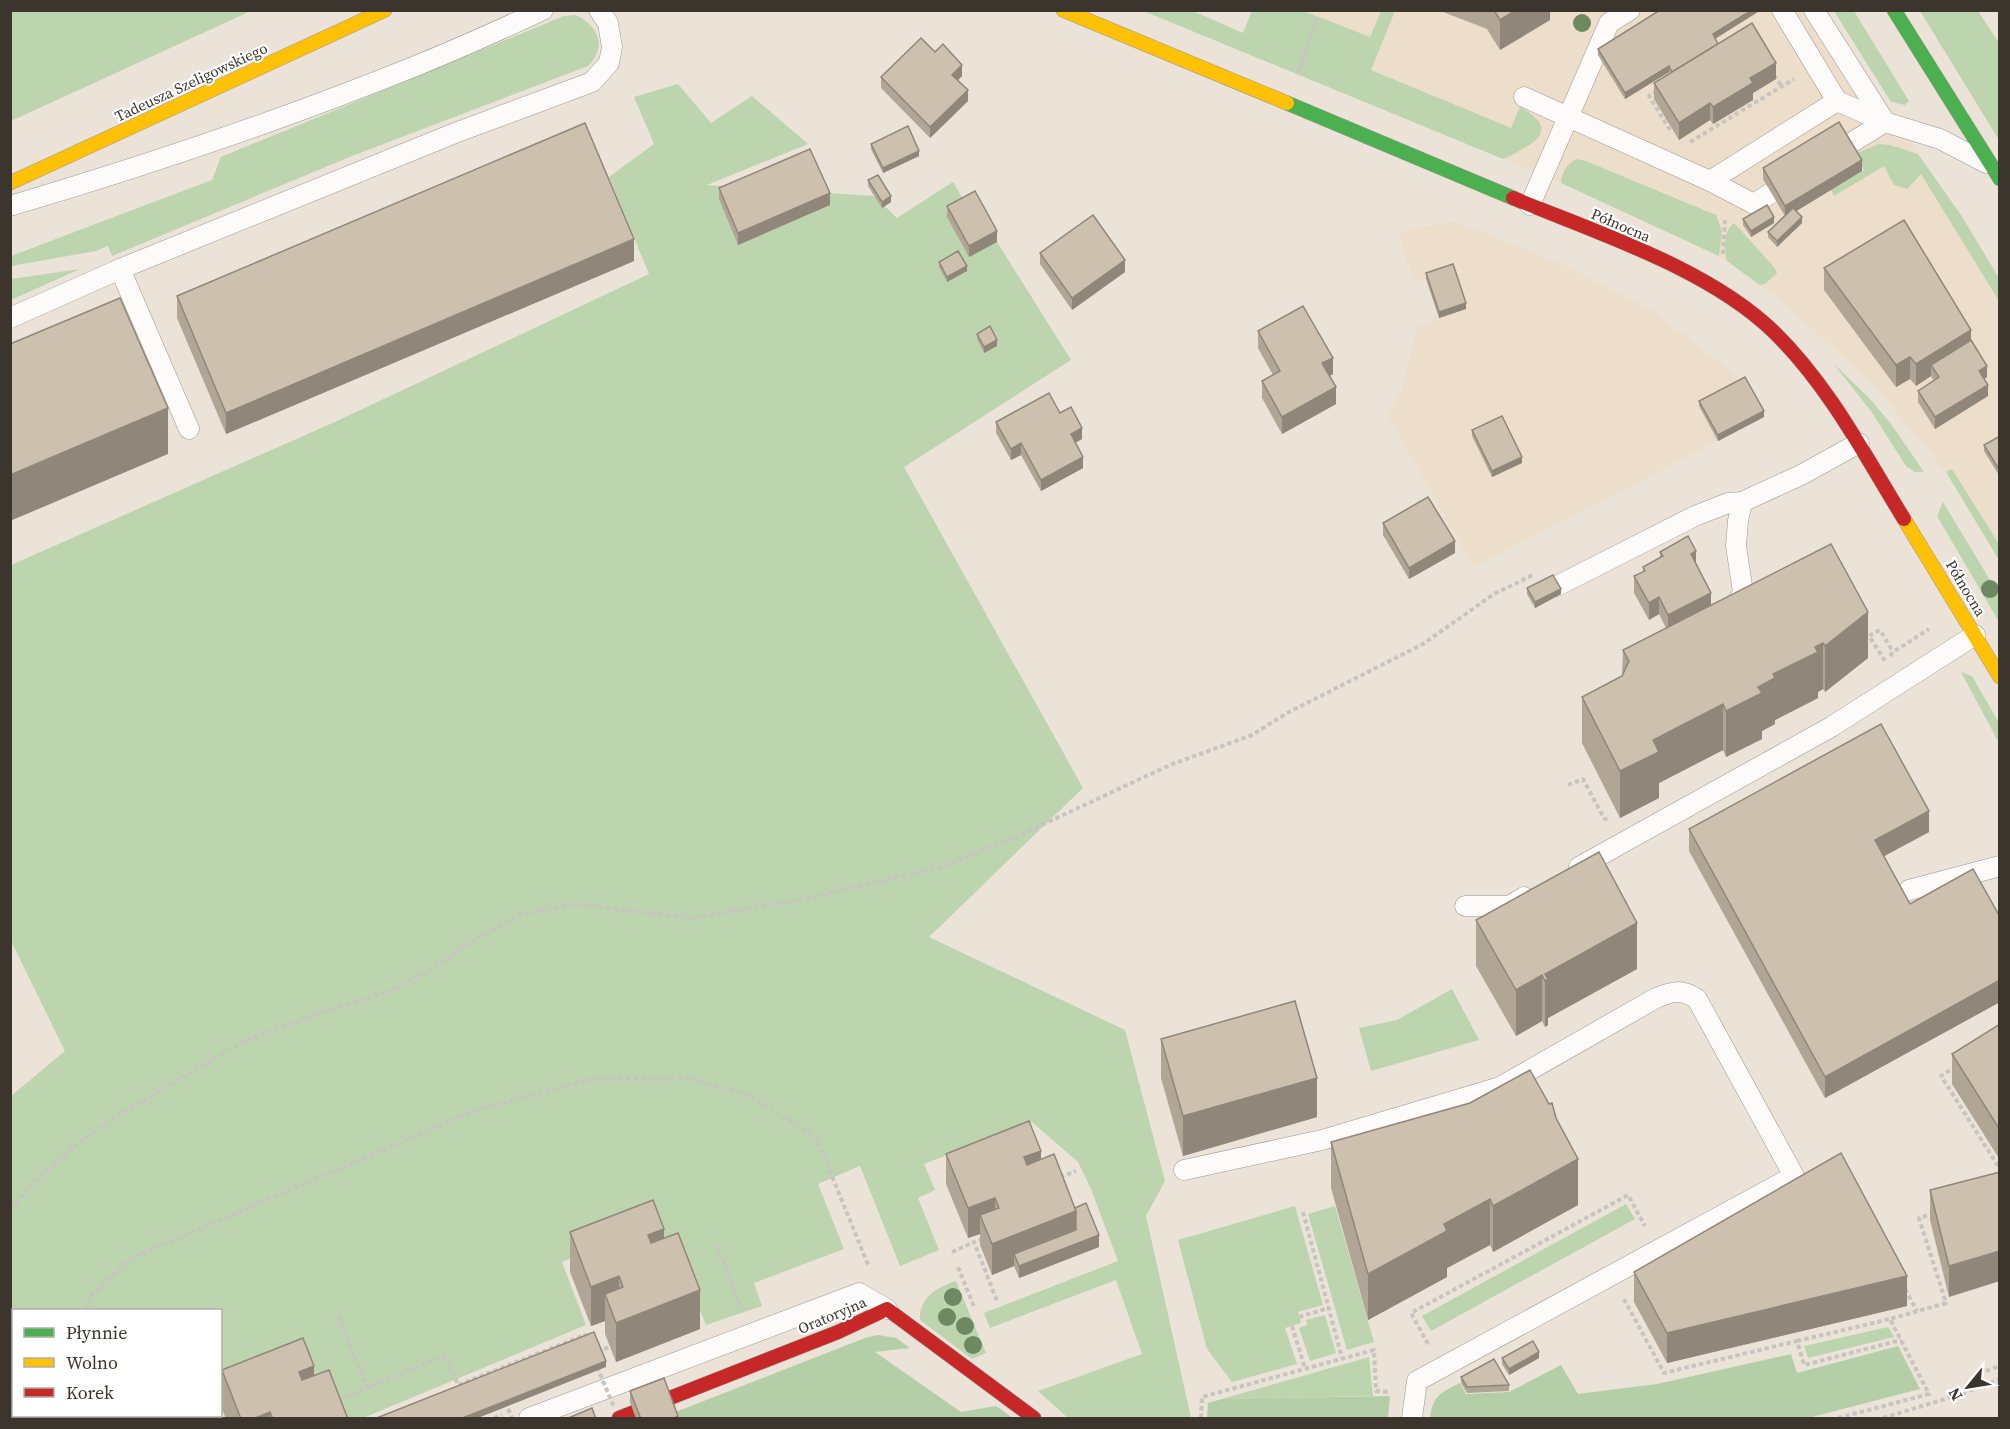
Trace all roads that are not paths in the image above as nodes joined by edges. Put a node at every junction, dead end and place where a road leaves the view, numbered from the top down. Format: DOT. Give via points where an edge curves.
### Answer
graph roads {
  1 [pos="385,10"];
  2 [pos="543,10"];
  3 [pos="599,10"];
  4 [pos="1064,10"];
  5 [pos="1630,10"];
  6 [pos="1782,10"];
  7 [pos="1814,10"];
  8 [pos="1894,10"];
  9 [pos="1524,97"];
  10 [pos="1837,101"];
  11 [pos="1569,116"];
  12 [pos="1885,122"];
  13 [pos="1846,146"];
  14 [pos="1995,173"];
  15 [pos="10,183"];
  16 [pos="1719,186"];
  17 [pos="1771,193"];
  18 [pos="1530,205"];
  19 [pos="10,206"];
  20 [pos="120,269"];
  21 [pos="10,318"];
  22 [pos="189,429"];
  23 [pos="1859,443"];
  24 [pos="1742,502"];
  25 [pos="1557,586"];
  26 [pos="1713,618"];
  27 [pos="1975,635"];
  28 [pos="2000,677"];
  29 [pos="2000,866"];
  30 [pos="1559,878"];
  31 [pos="1539,889"];
  32 [pos="1909,890"];
  33 [pos="1465,906"];
  34 [pos="1184,1170"];
  35 [pos="887,1309"];
  36 [pos="617,1413"];
  37 [pos="529,1419"];
  38 [pos="1034,1419"];
  39 [pos="1413,1419"];
  1 -- 15 [label="street, Tadeusza Szeligowskiego"];
  2 -- 19 [label="lane" via="420,64 276,120 126,172"];
  3 -- 20 [label="lane" via="608,23 612,47 609,63 592,82"];
  4 -- 18 [label="street, Północna"];
  5 -- 11 [label="lane" via="1609,23"];
  6 -- 10 [label="lane"];
  7 -- 12 [label="lane"];
  8 -- 14 [label="street"];
  9 -- 11 [label="lane"];
  10 -- 12 [label="lane"];
  10 -- 16 [label="lane"];
  11 -- 16 [label="lane"];
  11 -- 18 [label="lane"];
  12 -- 13 [label="lane"];
  12 -- 14 [label="lane" via="1940,139"];
  16 -- 17 [label="lane" via="1754,204"];
  18 -- 23 [label="street, Północna" via="1681,270 1747,310 1797,357"];
  20 -- 21 [label="lane"];
  20 -- 22 [label="lane"];
  23 -- 24 [label="lane" via="1801,476"];
  23 -- 27 [label="street, Północna"];
  24 -- 25 [label="lane" via="1728,503 1695,516"];
  24 -- 26 [label="lane" via="1736,546 1743,592 1737,604"];
  27 -- 28 [label="street, Północna"];
  27 -- 30 [label="lane" via="1831,727"];
  29 -- 32 [label="lane"];
  31 -- 33 [label="lane" via="1509,906"];
  34 -- 39 [label="lane" via="1322,1140 1500,1088 1656,998 1674,990 1697,999 1794,1176 1417,1381"];
  35 -- 36 [label="street, Oratoryjna" via="838,1332"];
  35 -- 37 [label="lane" via="859,1293"];
  35 -- 38 [label="street, Oratoryjna"];
}
